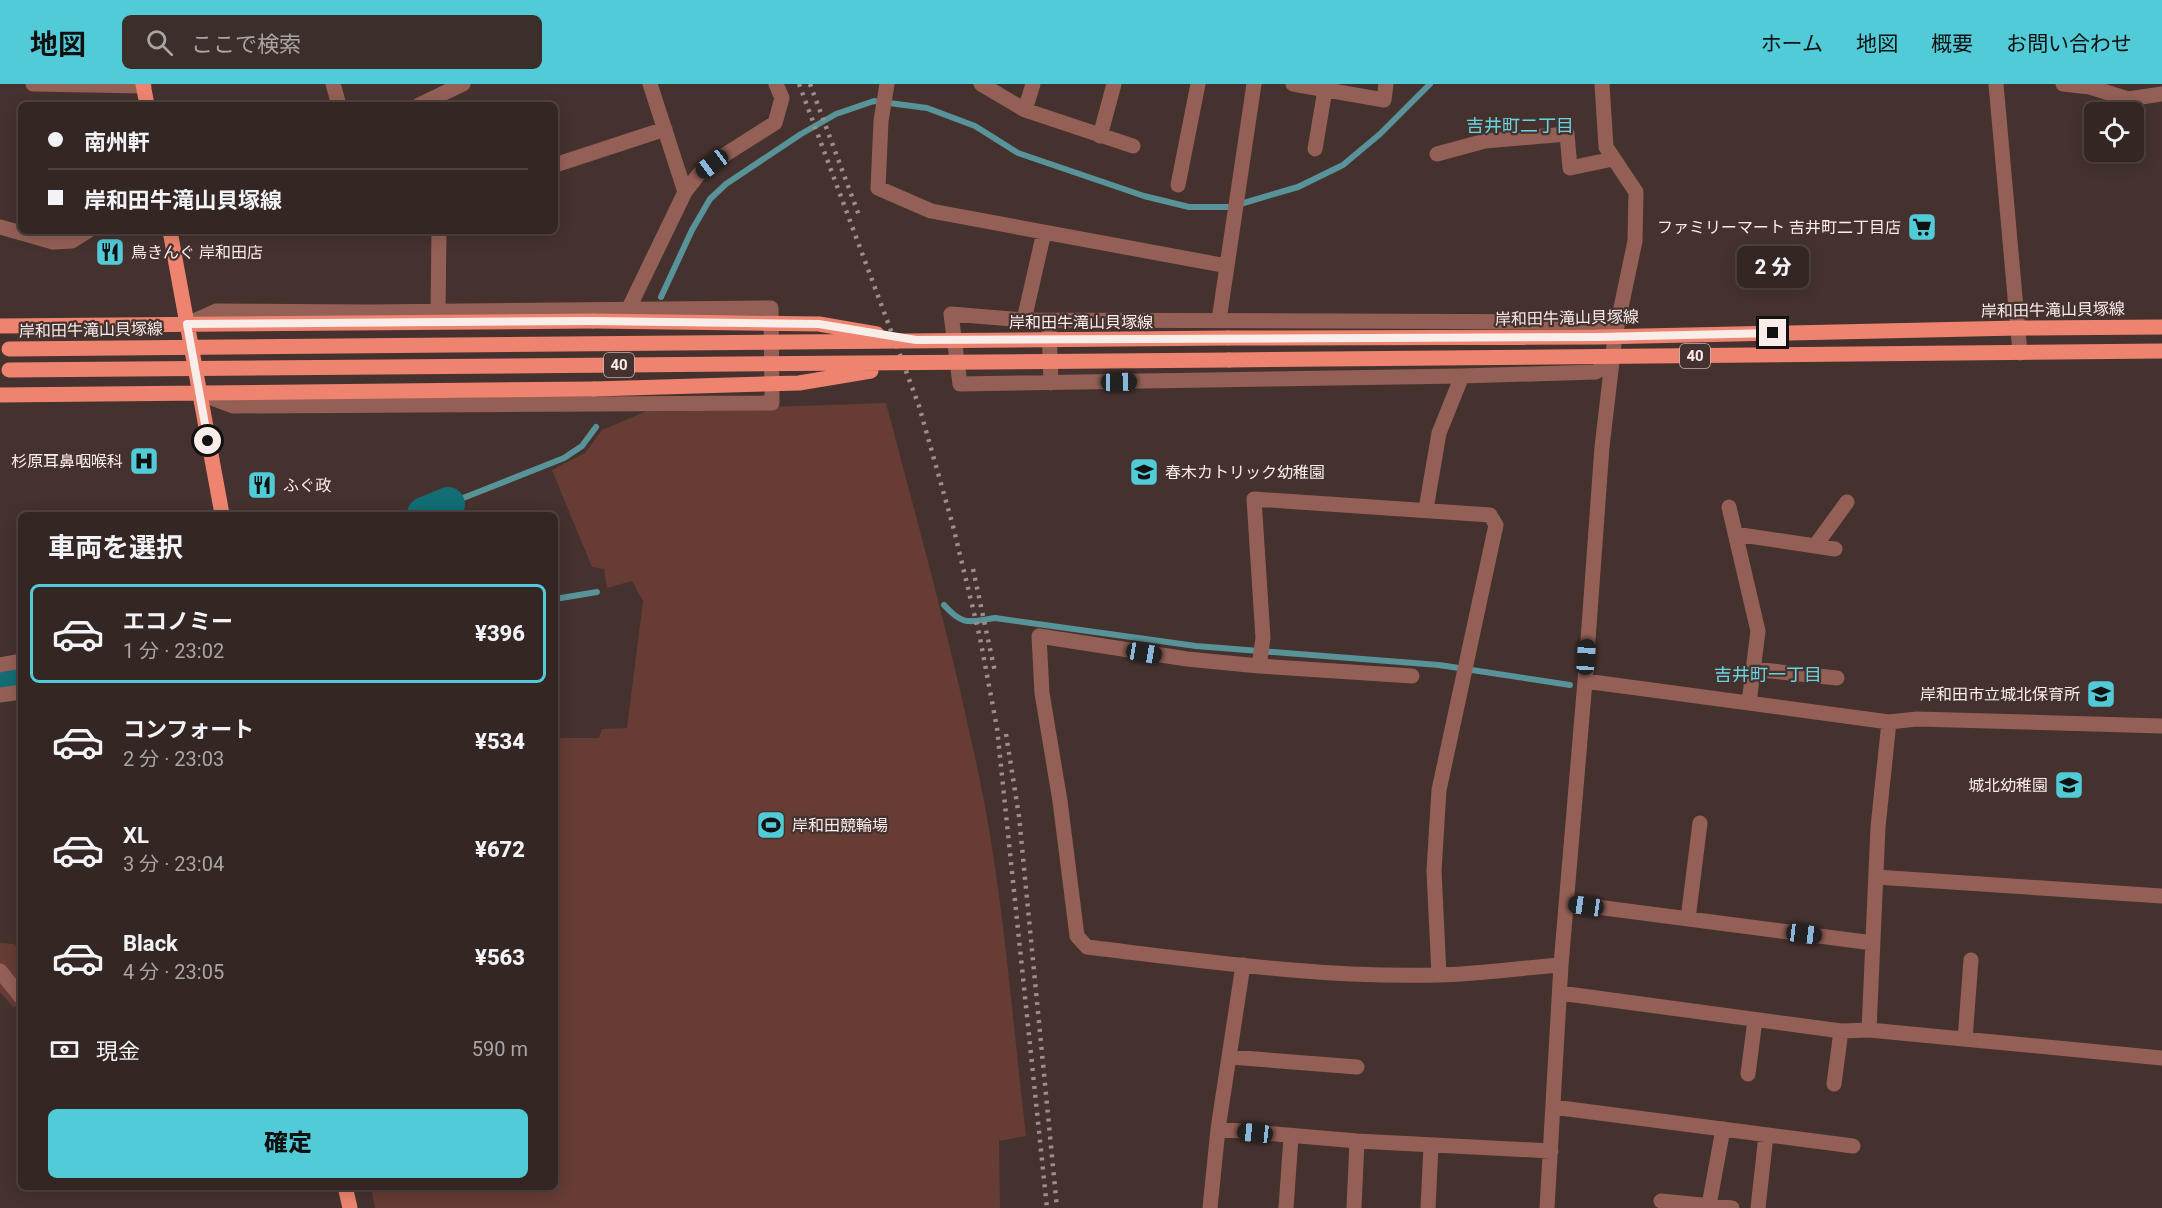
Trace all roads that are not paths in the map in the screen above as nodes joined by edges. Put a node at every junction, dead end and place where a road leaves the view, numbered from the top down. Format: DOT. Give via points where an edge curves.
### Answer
graph roads {
  1 [pos="33,84"];
  2 [pos="333,84"];
  3 [pos="463,84"];
  4 [pos="650,84"];
  5 [pos="777,84"];
  6 [pos="887,84"];
  7 [pos="981,84"];
  8 [pos="1033,84"];
  9 [pos="1114,84"];
  10 [pos="1198,84"];
  11 [pos="1254,84"];
  12 [pos="1293,84"];
  13 [pos="1386,84"];
  14 [pos="1602,84"];
  15 [pos="1996,84"];
  16 [pos="2063,84"];
  17 [pos="144,85"];
  18 [pos="1325,87"];
  19 [pos="2162,94"];
  20 [pos="147,102"];
  21 [pos="338,102"];
  22 [pos="425,102"];
  23 [pos="1025,110"];
  24 [pos="665,129"];
  25 [pos="1100,136"];
  26 [pos="1132,146"];
  27 [pos="1315,149"];
  28 [pos="1437,154"];
  29 [pos="1613,159"];
  30 [pos="558,164"];
  31 [pos="1178,185"];
  32 [pos="685,192"];
  33 [pos="0,227"];
  34 [pos="18,232"];
  35 [pos="1044,232"];
  36 [pos="25,234"];
  37 [pos="83,234"];
  38 [pos="171,234"];
  39 [pos="439,234"];
  40 [pos="1227,266"];
  41 [pos="628,310"];
  42 [pos="438,312"];
  43 [pos="1024,320"];
  44 [pos="1048,320"];
  45 [pos="1219,320"];
  46 [pos="187,324"];
  47 [pos="0,326"];
  48 [pos="2162,327"];
  49 [pos="2018,328"];
  50 [pos="1615,336"];
  51 [pos="916,340"];
  52 [pos="4,349"];
  53 [pos="2162,351"];
  54 [pos="2020,353"];
  55 [pos="1614,357"];
  56 [pos="921,362"];
  57 [pos="5,370"];
  58 [pos="1462,376"];
  59 [pos="1051,383"];
  60 [pos="200,393"];
  61 [pos="0,394"];
  62 [pos="1847,502"];
  63 [pos="1729,507"];
  64 [pos="1426,509"];
  65 [pos="222,512"];
  66 [pos="1735,534"];
  67 [pos="1815,546"];
  68 [pos="1835,549"];
  69 [pos="18,662"];
  70 [pos="0,665"];
  71 [pos="1259,666"];
  72 [pos="1753,669"];
  73 [pos="1412,676"];
  74 [pos="1837,678"];
  75 [pos="1585,681"];
  76 [pos="18,692"];
  77 [pos="0,695"];
  78 [pos="1749,703"];
  79 [pos="1889,722"];
  80 [pos="2162,726"];
  81 [pos="1700,823"];
  82 [pos="1876,877"];
  83 [pos="2162,896"];
  84 [pos="1566,903"];
  85 [pos="1688,919"];
  86 [pos="1873,943"];
  87 [pos="1971,960"];
  88 [pos="1561,964"];
  89 [pos="1243,966"];
  90 [pos="0,971"];
  91 [pos="1439,975"];
  92 [pos="18,993"];
  93 [pos="1560,993"];
  94 [pos="1755,1020"];
  95 [pos="1869,1030"];
  96 [pos="1841,1032"];
  97 [pos="1965,1039"];
  98 [pos="1230,1057"];
  99 [pos="2162,1058"];
  100 [pos="1357,1067"];
  101 [pos="1748,1074"];
  102 [pos="1834,1084"];
  103 [pos="1553,1107"];
  104 [pos="1218,1129"];
  105 [pos="1723,1129"];
  106 [pos="1766,1135"];
  107 [pos="1291,1137"];
  108 [pos="1357,1141"];
  109 [pos="1431,1146"];
  110 [pos="1853,1146"];
  111 [pos="1551,1151"];
  112 [pos="346,1190"];
  113 [pos="1661,1201"];
  114 [pos="1709,1206"];
  115 [pos="350,1208"];
  116 [pos="1210,1208"];
  117 [pos="1286,1208"];
  118 [pos="1354,1208"];
  119 [pos="1428,1208"];
  120 [pos="1547,1208"];
  121 [pos="1732,1208"];
  122 [pos="1758,1208"];
  1 -- 17 [label="street"];
  2 -- 21 [label="street"];
  3 -- 22 [label="street"];
  4 -- 24 [label="street"];
  5 -- 32 [label="street" via="782,98 775,123 699,174"];
  6 -- 35 [label="street" via="878,188 931,211"];
  7 -- 23 [label="street"];
  8 -- 23 [label="street"];
  9 -- 25 [label="street"];
  10 -- 31 [label="street"];
  11 -- 40 [label="street"];
  12 -- 18 [label="street"];
  13 -- 18 [label="street" via="1384,100"];
  14 -- 29 [label="street" via="1606,147"];
  15 -- 49 [label="street"];
  16 -- 19 [label="street" via="2090,87 2128,99"];
  17 -- 20 [label="main road"];
  18 -- 27 [label="street"];
  23 -- 25 [label="street"];
  24 -- 30 [label="street"];
  24 -- 32 [label="street"];
  25 -- 26 [label="street"];
  28 -- 29 [label="street" via="1485,141 1567,134 1570,168"];
  29 -- 50 [label="street" via="1636,192 1635,240"];
  32 -- 41 [label="street"];
  33 -- 34 [label="street"];
  35 -- 40 [label="street"];
  35 -- 43 [label="street"];
  36 -- 37 [label="street" via="53,242 72,240"];
  38 -- 46 [label="main road"];
  39 -- 42 [label="street"];
  40 -- 45 [label="street"];
  41 -- 42 [label="street"];
  41 -- 60 [label="street" via="771,308 772,403 233,406"];
  42 -- 46 [label="street" via="216,311"];
  43 -- 44 [label="street"];
  43 -- 59 [label="street" via="951,314 960,384"];
  44 -- 45 [label="street"];
  44 -- 59 [label="street"];
  45 -- 50 [label="street" via="1598,322"];
  46 -- 47 [label="main road"];
  46 -- 51 [label="main road, bridge" via="819,324"];
  46 -- 60 [label="main road"];
  48 -- 49 [label="main road, 岸和田牛滝山貝塚線 / 40"];
  49 -- 50 [label="main road, 岸和田牛滝山貝塚線 / 40"];
  49 -- 54 [label="street"];
  50 -- 51 [label="main road, 岸和田牛滝山貝塚線 / 40, bridge"];
  50 -- 55 [label="street"];
  51 -- 52 [label="main road, 岸和田牛滝山貝塚線 / 40, bridge"];
  53 -- 54 [label="main road, 40"];
  54 -- 55 [label="main road, 40"];
  55 -- 56 [label="main road, 40, bridge"];
  55 -- 58 [label="street" via="1596,372"];
  55 -- 75 [label="street" via="1602,447"];
  56 -- 57 [label="main road, 40, bridge"];
  56 -- 60 [label="main road, bridge" via="799,383"];
  58 -- 59 [label="street"];
  58 -- 64 [label="street" via="1439,433"];
  60 -- 61 [label="main road"];
  60 -- 65 [label="main road"];
  62 -- 67 [label="street"];
  63 -- 66 [label="street"];
  64 -- 71 [label="street" via="1254,499 1263,638"];
  64 -- 91 [label="street" via="1490,514 1496,525 1439,790 1434,871"];
  66 -- 67 [label="street"];
  66 -- 72 [label="street" via="1758,631"];
  67 -- 68 [label="street"];
  69 -- 70 [label="street"];
  71 -- 73 [label="street"];
  71 -- 89 [label="street" via="1039,636 1042,693 1077,936 1088,947"];
  72 -- 74 [label="street"];
  72 -- 78 [label="street"];
  75 -- 78 [label="street"];
  75 -- 84 [label="street"];
  76 -- 77 [label="street"];
  78 -- 79 [label="street"];
  79 -- 80 [label="street" via="1917,719"];
  79 -- 82 [label="street"];
  81 -- 85 [label="street"];
  82 -- 83 [label="street"];
  82 -- 86 [label="street"];
  84 -- 85 [label="street"];
  84 -- 88 [label="street"];
  85 -- 86 [label="street"];
  86 -- 95 [label="street"];
  87 -- 97 [label="street"];
  88 -- 91 [label="street"];
  88 -- 93 [label="street"];
  89 -- 91 [label="street" via="1343,974"];
  89 -- 98 [label="street"];
  90 -- 92 [label="street"];
  93 -- 94 [label="street"];
  93 -- 103 [label="street"];
  94 -- 96 [label="street"];
  94 -- 101 [label="street"];
  95 -- 96 [label="street"];
  95 -- 97 [label="street"];
  96 -- 102 [label="street"];
  97 -- 99 [label="street"];
  98 -- 100 [label="street"];
  98 -- 104 [label="street"];
  103 -- 105 [label="street"];
  103 -- 111 [label="street"];
  104 -- 107 [label="street"];
  104 -- 116 [label="street"];
  105 -- 106 [label="street"];
  105 -- 114 [label="street"];
  106 -- 110 [label="street"];
  106 -- 122 [label="street"];
  107 -- 108 [label="street"];
  107 -- 117 [label="street"];
  108 -- 109 [label="street"];
  108 -- 118 [label="street"];
  109 -- 111 [label="street"];
  109 -- 119 [label="street"];
  111 -- 120 [label="street"];
  112 -- 115 [label="main road"];
  113 -- 114 [label="street"];
  114 -- 121 [label="street"];
}
